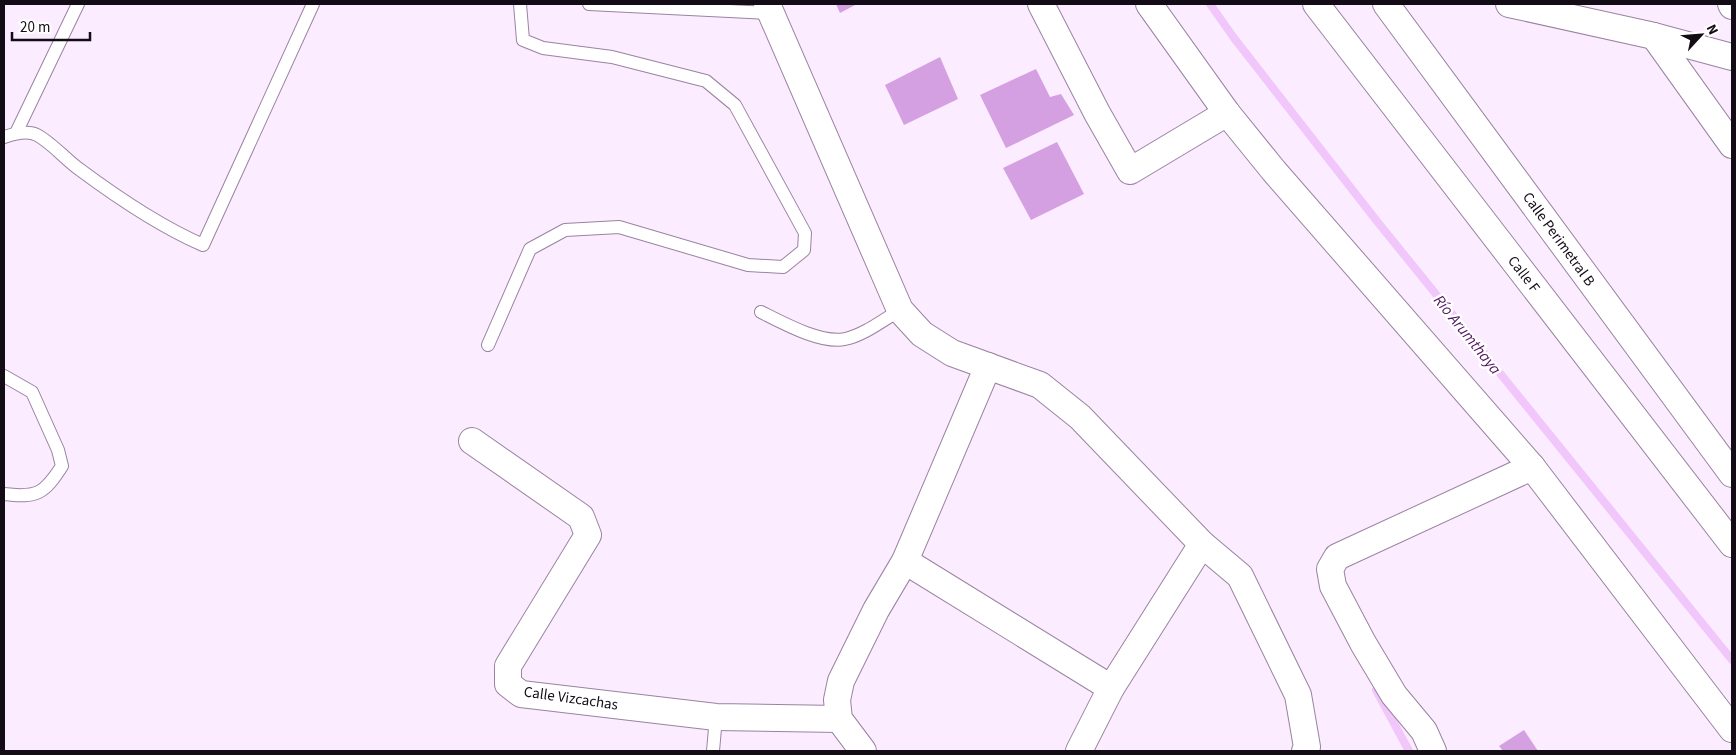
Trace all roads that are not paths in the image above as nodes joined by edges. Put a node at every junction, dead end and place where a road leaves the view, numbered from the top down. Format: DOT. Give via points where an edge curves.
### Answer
graph roads {
  1 [pos="78,4"];
  2 [pos="313,4"];
  3 [pos="520,4"];
  4 [pos="589,4"];
  5 [pos="1042,4"];
  6 [pos="1149,4"];
  7 [pos="1316,4"];
  8 [pos="1386,4"];
  9 [pos="1509,4"];
  10 [pos="769,8"];
  11 [pos="1654,36"];
  12 [pos="1732,57"];
  13 [pos="1227,113"];
  14 [pos="16,133"];
  15 [pos="4,137"];
  16 [pos="1732,145"];
  17 [pos="900,310"];
  18 [pos="761,312"];
  19 [pos="488,345"];
  20 [pos="988,366"];
  21 [pos="4,376"];
  22 [pos="472,441"];
  23 [pos="1532,467"];
  24 [pos="1732,474"];
  25 [pos="4,494"];
  26 [pos="1202,544"];
  27 [pos="1732,544"];
  28 [pos="905,561"];
  29 [pos="1111,688"];
  30 [pos="716,717"];
  31 [pos="839,719"];
  32 [pos="1732,729"];
  33 [pos="713,751"];
  34 [pos="863,751"];
  35 [pos="1079,751"];
  36 [pos="1305,751"];
  37 [pos="1433,751"];
  1 -- 14 [label="lane"];
  2 -- 14 [label="lane" via="203,245 175,233 135,208 77,168 36,134"];
  3 -- 19 [label="lane" via="522,40 543,48 612,57 706,81 735,105 805,233 804,250 783,267 748,264 619,227 565,230 530,249"];
  4 -- 10 [label="lane"];
  5 -- 13 [label="street" via="1097,114 1130,171"];
  6 -- 13 [label="street"];
  7 -- 27 [label="street, Calle F"];
  8 -- 24 [label="street, Calle Perimetral B"];
  9 -- 11 [label="street"];
  10 -- 17 [label="street"];
  11 -- 12 [label="street"];
  11 -- 16 [label="street"];
  13 -- 23 [label="street"];
  14 -- 15 [label="lane"];
  17 -- 18 [label="lane" via="861,333 846,339 830,340"];
  17 -- 20 [label="street" via="922,334 952,353"];
  20 -- 26 [label="street" via="1040,385 1080,417"];
  20 -- 28 [label="street"];
  21 -- 25 [label="lane" via="32,392 62,466 50,486 28,497"];
  22 -- 30 [label="street, Calle Vizcachas" via="581,517 588,535 508,666 508,684 521,694"];
  23 -- 32 [label="street"];
  23 -- 37 [label="street" via="1337,557 1330,569 1333,586 1363,643 1394,695 1424,731"];
  26 -- 29 [label="street"];
  26 -- 36 [label="street" via="1240,576 1298,696"];
  28 -- 29 [label="street"];
  28 -- 31 [label="street" via="876,610 841,681 836,700"];
  29 -- 35 [label="street"];
  30 -- 31 [label="street, Calle Vizcachas"];
  30 -- 33 [label="lane"];
  31 -- 34 [label="street"];
}
